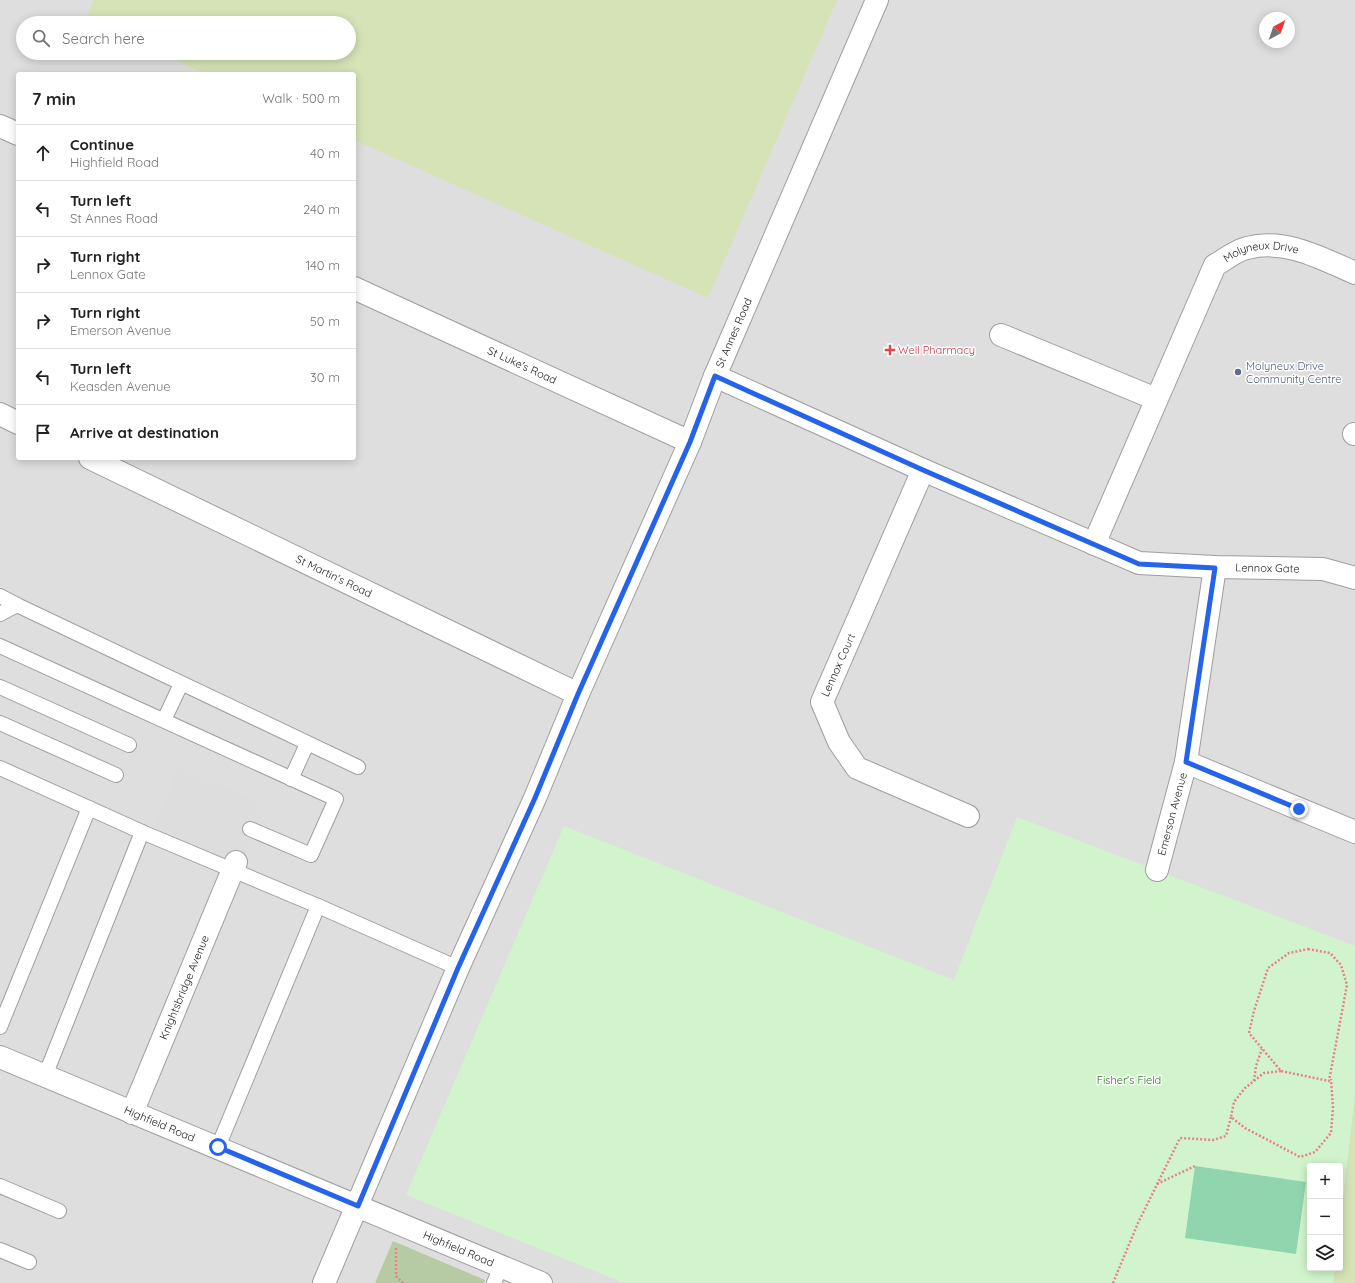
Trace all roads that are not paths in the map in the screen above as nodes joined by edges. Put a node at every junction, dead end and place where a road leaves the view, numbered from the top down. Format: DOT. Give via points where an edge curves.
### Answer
graph roads {
  1 [pos="877,0"];
  2 [pos="0,126"];
  3 [pos="16,133"];
  4 [pos="1355,273"];
  5 [pos="356,289"];
  6 [pos="1001,335"];
  7 [pos="715,376"];
  8 [pos="1156,399"];
  9 [pos="0,414"];
  10 [pos="16,422"];
  11 [pos="690,442"];
  12 [pos="94,460"];
  13 [pos="923,470"];
  14 [pos="1094,544"];
  15 [pos="1215,568"];
  16 [pos="1355,578"];
  17 [pos="0,596"];
  18 [pos="17,605"];
  19 [pos="0,614"];
  20 [pos="0,646"];
  21 [pos="181,684"];
  22 [pos="0,687"];
  23 [pos="578,694"];
  24 [pos="164,720"];
  25 [pos="0,723"];
  26 [pos="307,744"];
  27 [pos="129,745"];
  28 [pos="1186,762"];
  29 [pos="358,767"];
  30 [pos="0,768"];
  31 [pos="116,775"];
  32 [pos="292,779"];
  33 [pos="89,808"];
  34 [pos="968,816"];
  35 [pos="250,829"];
  36 [pos="142,832"];
  37 [pos="1355,832"];
  38 [pos="234,866"];
  39 [pos="1157,870"];
  40 [pos="318,906"];
  41 [pos="458,968"];
  42 [pos="0,1027"];
  43 [pos="0,1059"];
  44 [pos="45,1076"];
  45 [pos="132,1114"];
  46 [pos="218,1147"];
  47 [pos="0,1186"];
  48 [pos="358,1206"];
  49 [pos="58,1211"];
  50 [pos="0,1250"];
  51 [pos="29,1262"];
  52 [pos="497,1274"];
  53 [pos="324,1283"];
  54 [pos="541,1283"];
  1 -- 7 [label="street, St Annes Road"];
  2 -- 3 [label="street"];
  4 -- 8 [label="street, Molyneux Drive" via="1317,256 1278,244 1246,248 1215,266"];
  5 -- 11 [label="street, St Luke's Road"];
  6 -- 8 [label="street"];
  7 -- 11 [label="street, St Annes Road"];
  7 -- 13 [label="street, Lennox Gate"];
  8 -- 14 [label="street, Molyneux Drive"];
  9 -- 10 [label="street"];
  11 -- 23 [label="street, St Annes Road"];
  12 -- 23 [label="street, St Martin's Road"];
  13 -- 14 [label="street, Lennox Gate"];
  13 -- 34 [label="street, Lennox Court" via="822,702 838,742 857,768"];
  14 -- 15 [label="street, Lennox Gate" via="1139,564"];
  15 -- 16 [label="street, Lennox Gate" via="1323,569"];
  15 -- 28 [label="street, Emerson Avenue"];
  17 -- 18 [label="lane"];
  18 -- 19 [label="lane"];
  18 -- 21 [label="lane"];
  20 -- 24 [label="lane"];
  21 -- 24 [label="lane"];
  21 -- 26 [label="lane"];
  22 -- 27 [label="lane"];
  23 -- 41 [label="street, St Annes Road" via="532,805"];
  24 -- 32 [label="lane"];
  25 -- 31 [label="lane"];
  26 -- 29 [label="lane"];
  26 -- 32 [label="lane"];
  28 -- 37 [label="street"];
  28 -- 39 [label="street, Emerson Avenue"];
  30 -- 33 [label="lane"];
  32 -- 35 [label="lane" via="336,799 311,855"];
  33 -- 36 [label="lane"];
  33 -- 42 [label="lane"];
  36 -- 38 [label="lane"];
  36 -- 44 [label="lane"];
  38 -- 40 [label="lane"];
  38 -- 45 [label="street, Knightsbridge Avenue"];
  40 -- 41 [label="lane"];
  40 -- 46 [label="lane"];
  41 -- 48 [label="street, St Annes Road"];
  43 -- 44 [label="street, Highfield Road"];
  44 -- 45 [label="street, Highfield Road"];
  45 -- 46 [label="street, Highfield Road"];
  46 -- 48 [label="street, Highfield Road"];
  47 -- 49 [label="lane"];
  48 -- 52 [label="street, Highfield Road" via="396,1221"];
  48 -- 53 [label="street, St Annes Road"];
  50 -- 51 [label="lane"];
  52 -- 54 [label="street, Highfield Road"];
}
